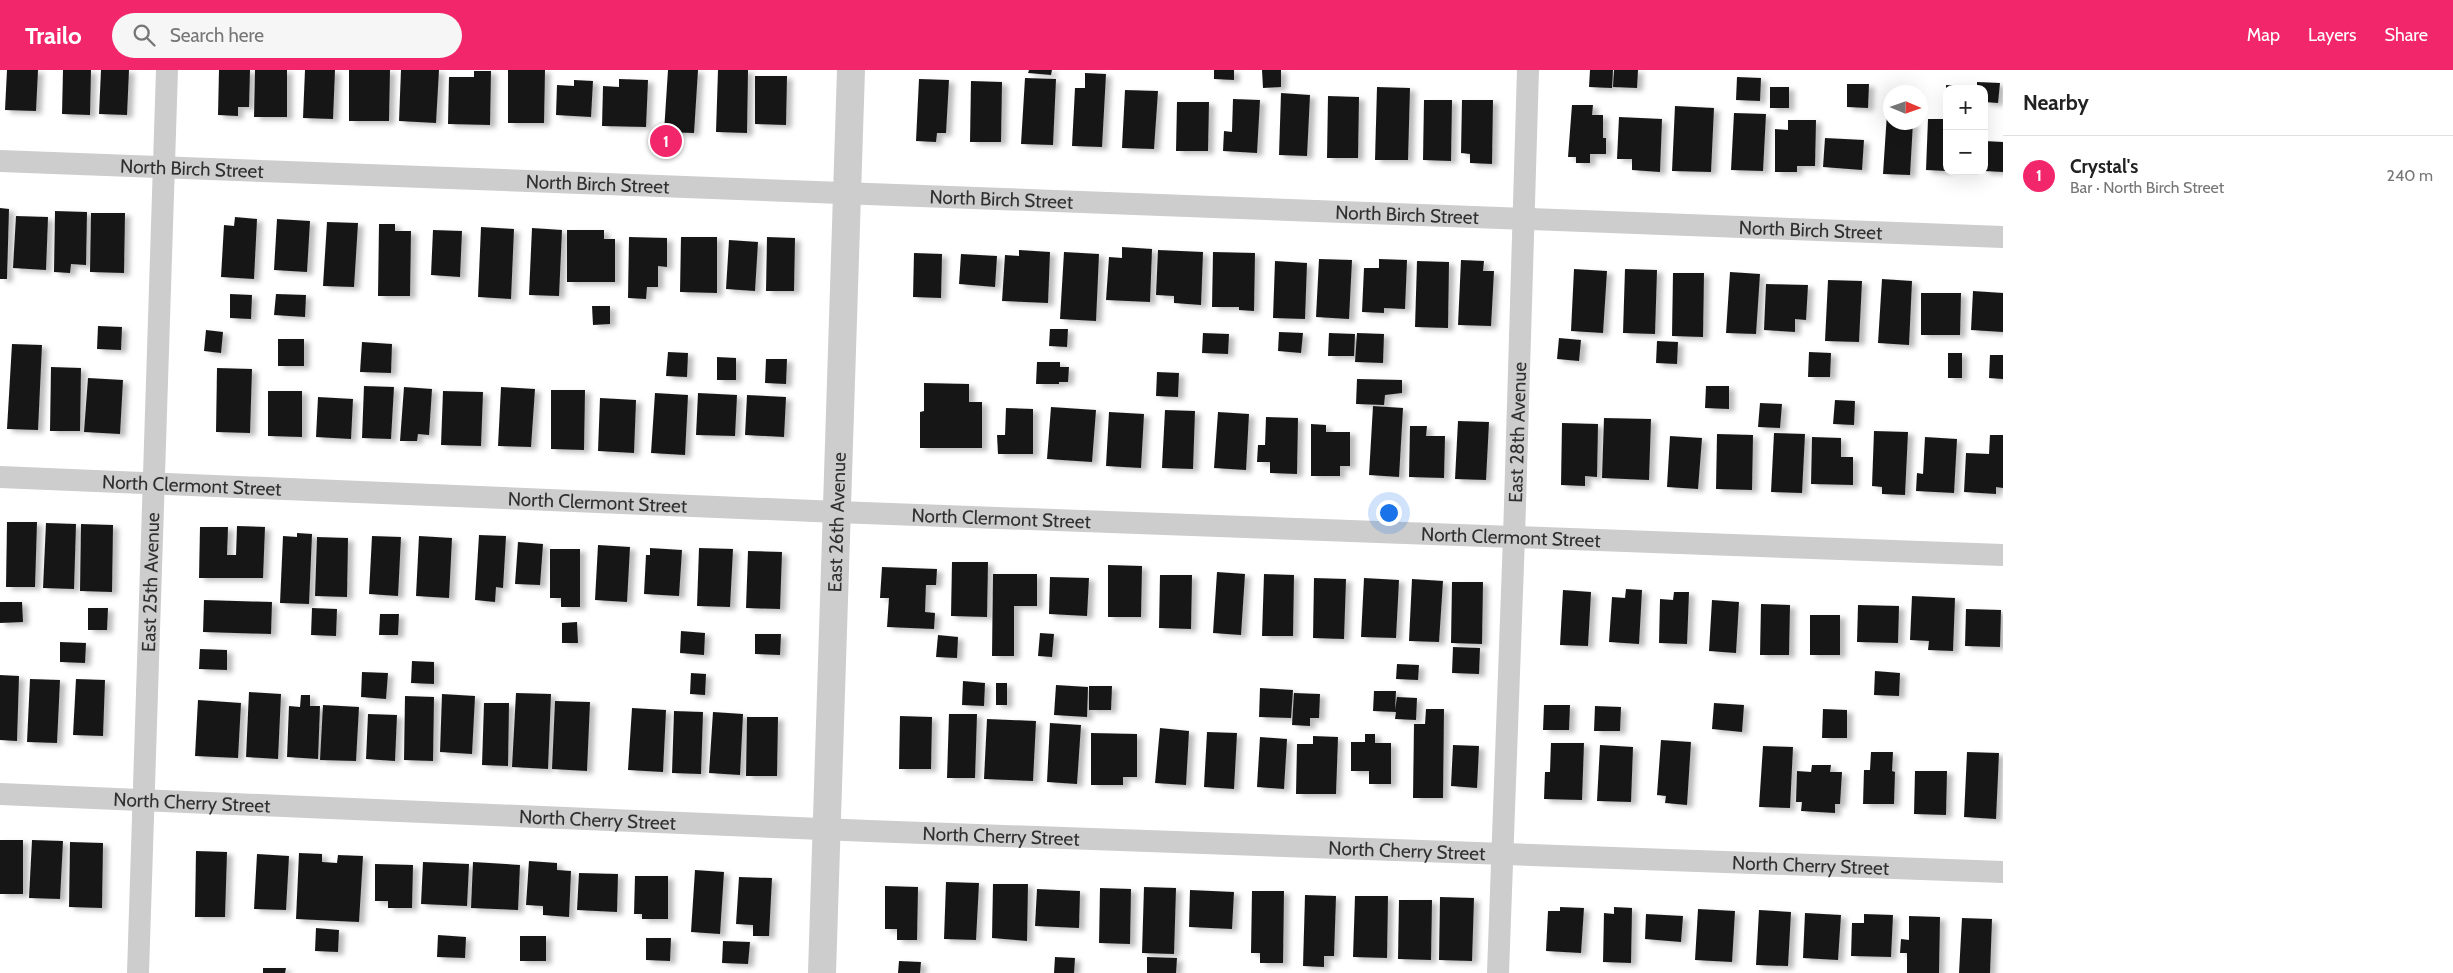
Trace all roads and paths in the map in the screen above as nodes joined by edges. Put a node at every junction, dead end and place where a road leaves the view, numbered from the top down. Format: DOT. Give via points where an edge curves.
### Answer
graph roads {
  1 [pos="167,70"];
  2 [pos="851,70"];
  3 [pos="1528,70"];
  4 [pos="0,161"];
  5 [pos="164,168"];
  6 [pos="847,192"];
  7 [pos="1524,220"];
  8 [pos="2003,237"];
  9 [pos="0,477"];
  10 [pos="154,484"];
  11 [pos="837,512"];
  12 [pos="1514,537"];
  13 [pos="2003,555"];
  14 [pos="0,794"];
  15 [pos="143,799"];
  16 [pos="826,828"];
  17 [pos="1503,855"];
  18 [pos="2003,872"];
  19 [pos="138,973"];
  20 [pos="822,973"];
  21 [pos="1498,973"];
  1 -- 5 [label="street, East 25th Avenue"];
  2 -- 6 [label="street, East 26th Avenue"];
  3 -- 7 [label="street, East 28th Avenue"];
  4 -- 5 [label="street, North Birch Street"];
  5 -- 6 [label="street, North Birch Street"];
  5 -- 10 [label="street, East 25th Avenue"];
  6 -- 7 [label="street, North Birch Street"];
  6 -- 11 [label="street, East 26th Avenue"];
  7 -- 8 [label="street, North Birch Street"];
  7 -- 12 [label="street, East 28th Avenue"];
  9 -- 10 [label="street, North Clermont Street"];
  10 -- 11 [label="street, North Clermont Street"];
  10 -- 15 [label="street, East 25th Avenue"];
  11 -- 12 [label="street, North Clermont Street"];
  11 -- 16 [label="street, East 26th Avenue"];
  12 -- 13 [label="street, North Clermont Street"];
  12 -- 17 [label="street, East 28th Avenue"];
  14 -- 15 [label="street, North Cherry Street"];
  15 -- 16 [label="street, North Cherry Street"];
  15 -- 19 [label="street, East 25th Avenue"];
  16 -- 17 [label="street, North Cherry Street"];
  16 -- 20 [label="street, East 26th Avenue"];
  17 -- 18 [label="street, North Cherry Street"];
  17 -- 21 [label="street, East 28th Avenue"];
}
